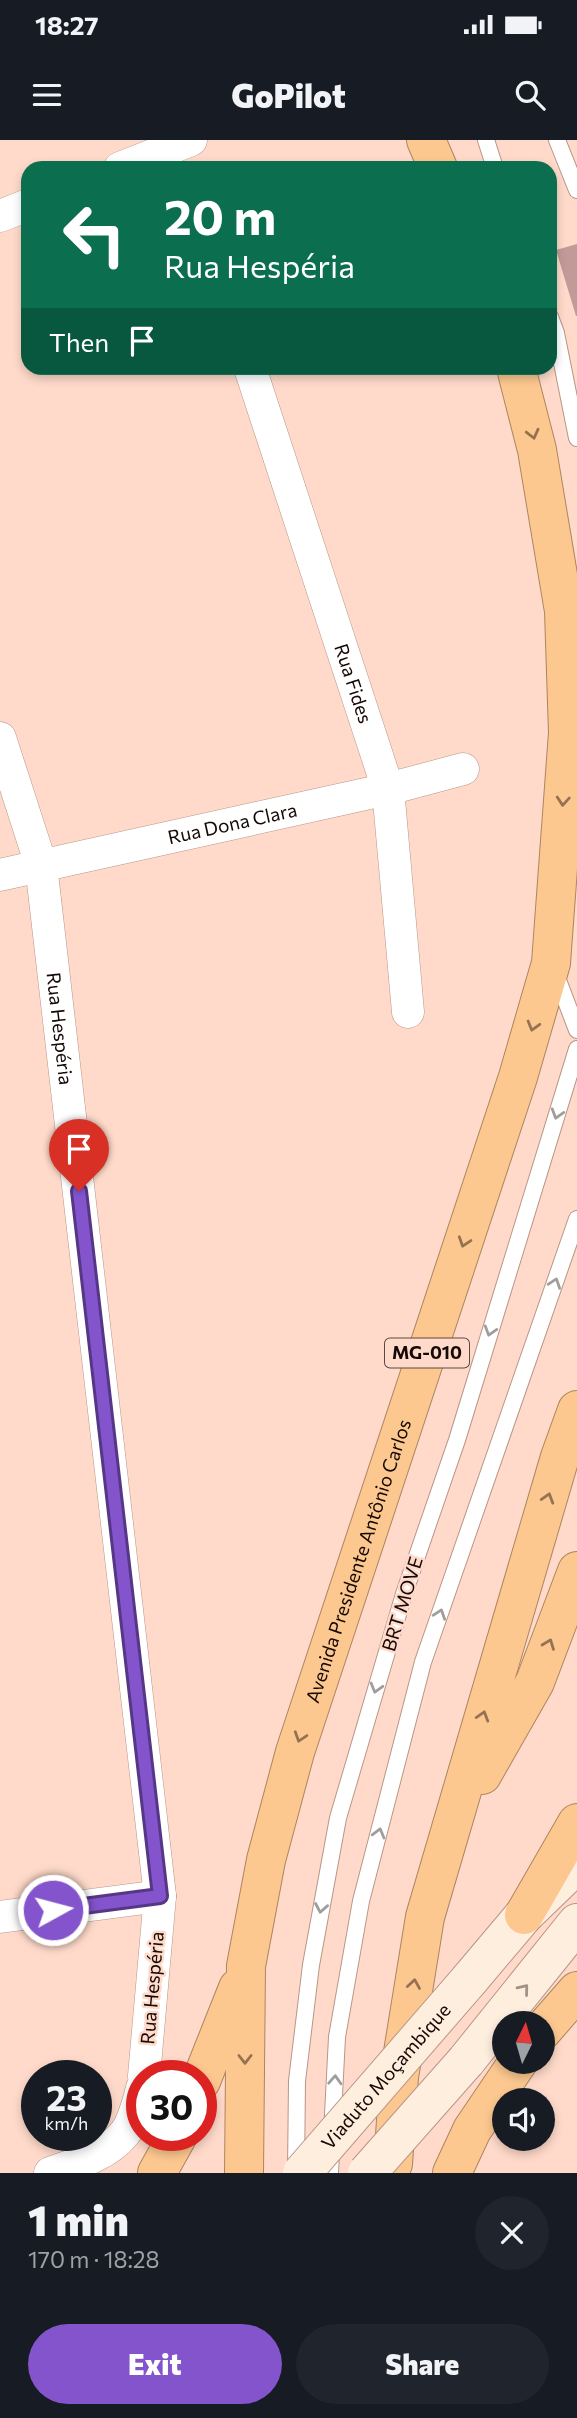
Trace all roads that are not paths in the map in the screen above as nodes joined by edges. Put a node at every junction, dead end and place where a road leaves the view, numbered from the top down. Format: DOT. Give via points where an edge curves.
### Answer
graph roads {
  1 [pos="426,140"];
  2 [pos="486,140"];
  3 [pos="557,140"];
  4 [pos="182,148"];
  5 [pos="142,161"];
  6 [pos="435,161"];
  7 [pos="493,161"];
  8 [pos="577,190"];
  9 [pos="21,208"];
  10 [pos="0,216"];
  11 [pos="557,338"];
  12 [pos="252,375"];
  13 [pos="518,375"];
  14 [pos="577,438"];
  15 [pos="0,738"];
  16 [pos="464,769"];
  17 [pos="388,789"];
  18 [pos="41,865"];
  19 [pos="0,875"];
  20 [pos="551,963"];
  21 [pos="408,1012"];
  22 [pos="577,1030"];
  23 [pos="577,1049"];
  24 [pos="577,1219"];
  25 [pos="577,1410"];
  26 [pos="577,1571"];
  27 [pos="577,1823"];
  28 [pos="448,1834"];
  29 [pos="577,1864"];
  30 [pos="160,1896"];
  31 [pos="524,1915"];
  32 [pos="0,1917"];
  33 [pos="577,1923"];
  34 [pos="246,1966"];
  35 [pos="577,1991"];
  36 [pos="555,2016"];
  37 [pos="145,2060"];
  38 [pos="209,2060"];
  39 [pos="509,2074"];
  40 [pos="126,2132"];
  41 [pos="169,2151"];
  42 [pos="50,2173"];
  43 [pos="157,2173"];
  44 [pos="244,2173"];
  45 [pos="296,2173"];
  46 [pos="302,2173"];
  47 [pos="331,2173"];
  48 [pos="367,2173"];
  49 [pos="393,2173"];
  50 [pos="452,2173"];
  1 -- 6 [label="highway"];
  2 -- 7 [label="lane"];
  3 -- 8 [label="lane"];
  4 -- 5 [label="street"];
  9 -- 10 [label="street"];
  11 -- 14 [label="lane"];
  12 -- 17 [label="street, Rua Fides"];
  13 -- 20 [label="highway, Avenida Presidente Antônio Carlos / MG-010, one-way" via="537,450 564,611 568,733"];
  15 -- 18 [label="street, Rua Hespéria"];
  16 -- 17 [label="street, Rua Dona Clara"];
  17 -- 18 [label="street, Rua Dona Clara"];
  17 -- 21 [label="street, Rua Fides"];
  18 -- 19 [label="street, Rua Dona Clara"];
  18 -- 30 [label="street, Rua Hespéria"];
  20 -- 22 [label="lane, Avenida Presidente Antônio Carlos"];
  20 -- 34 [label="highway, Avenida Presidente Antônio Carlos / MG-010, one-way" via="518,1077 295,1752 266,1860"];
  23 -- 45 [label="lane, BRT MOVE, one-way" via="338,1818 297,2081"];
  47 -- 24 [label="lane, BRT MOVE, one-way" via="337,2036 364,1887 423,1662"];
  28 -- 25 [label="highway, one-way"];
  28 -- 26 [label="highway, one-way" via="535,1682"];
  27 -- 31 [label="highway"];
  49 -- 28 [label="highway, one-way" via="399,2077 425,1917"];
  29 -- 31 [label="street, Viaduto Moçambique"];
  30 -- 32 [label="street"];
  30 -- 37 [label="street, Rua Hespéria"];
  31 -- 46 [label="street, Viaduto Moçambique, bridge"];
  48 -- 33 [label="street, one-way, bridge" via="466,2061"];
  34 -- 38 [label="highway"];
  34 -- 44 [label="highway, Avenida Presidente Antônio Carlos / MG-010, one-way"];
  35 -- 36 [label="highway"];
  39 -- 50 [label="highway" via="472,2130"];
  40 -- 42 [label="street" via="85,2161"];
  41 -- 43 [label="highway"];
}
